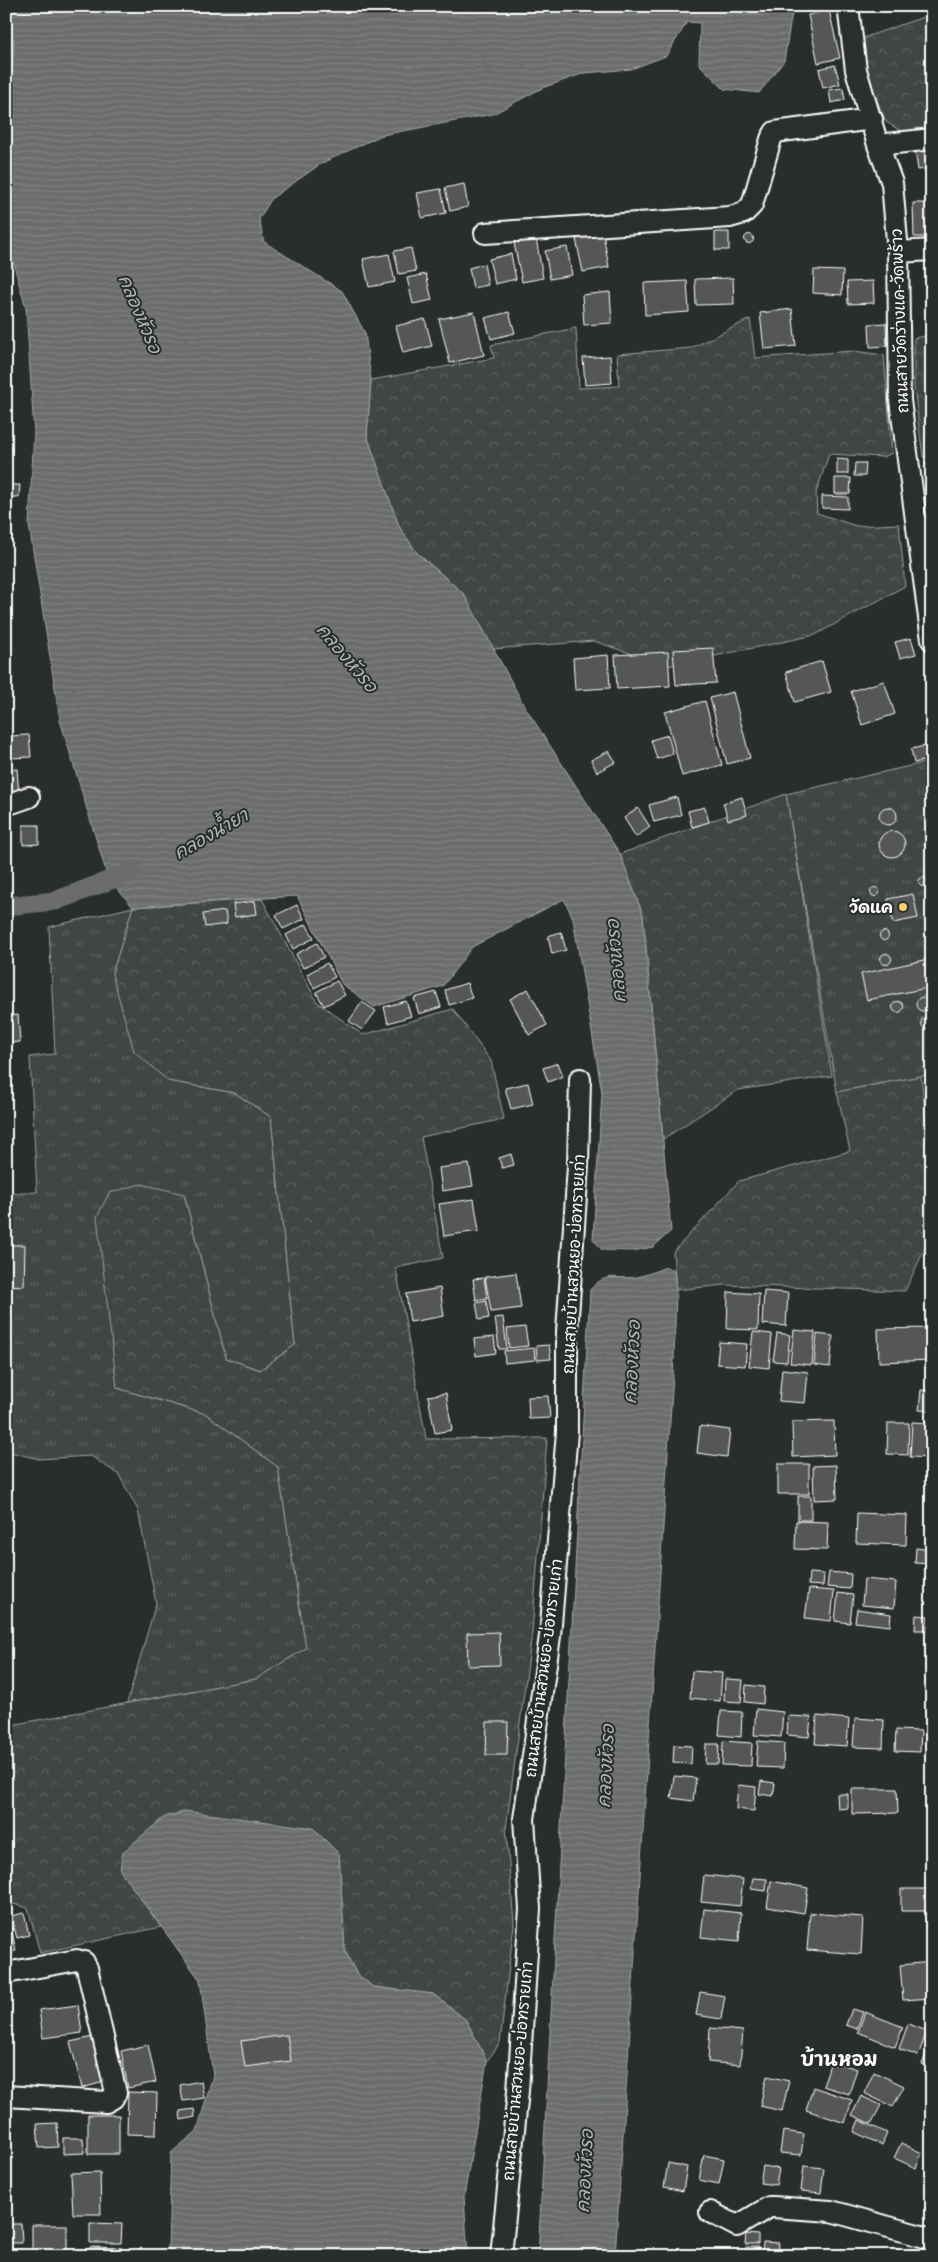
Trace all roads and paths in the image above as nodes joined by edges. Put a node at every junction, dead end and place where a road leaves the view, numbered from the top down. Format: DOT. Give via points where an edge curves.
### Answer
graph roads {
  1 [pos="848,6"];
  2 [pos="872,120"];
  3 [pos="932,139"];
  4 [pos="878,145"];
  5 [pos="485,233"];
  6 [pos="932,250"];
  7 [pos="898,252"];
  8 [pos="927,579"];
  9 [pos="932,640"];
  10 [pos="29,797"];
  11 [pos="6,805"];
  12 [pos="580,1079"];
  13 [pos="6,1973"];
  14 [pos="6,2096"];
  15 [pos="710,2212"];
  16 [pos="932,2238"];
  17 [pos="501,2256"];
  1 -- 2 [label="street, ถนนสายวัดร่างแค-วัดพร้าว" via="856,70"];
  2 -- 4 [label="street, ถนนสายวัดร่างแค-วัดพร้าว"];
  2 -- 5 [label="street" via="775,132 752,205 744,213 730,218"];
  3 -- 4 [label="street"];
  4 -- 7 [label="street, ถนนสายวัดร่างแค-วัดพร้าว" via="892,183"];
  6 -- 7 [label="street"];
  7 -- 8 [label="street, ถนนสายวัดร่างแค-วัดพร้าว" via="900,400"];
  8 -- 9 [label="street, ถนนสายวัดร่างแค-วัดพร้าว"];
  10 -- 11 [label="street"];
  12 -- 17 [label="street, ถนนสายบ้านสวนยอ-บ่อทรายเก่า" via="567,1332 567,1432 550,1636 524,1818 530,1909 518,2091"];
  13 -- 14 [label="street" via="77,1960 84,1962 116,2093 106,2102"];
  15 -- 16 [label="street" via="737,2226 769,2207 831,2211"];
}
